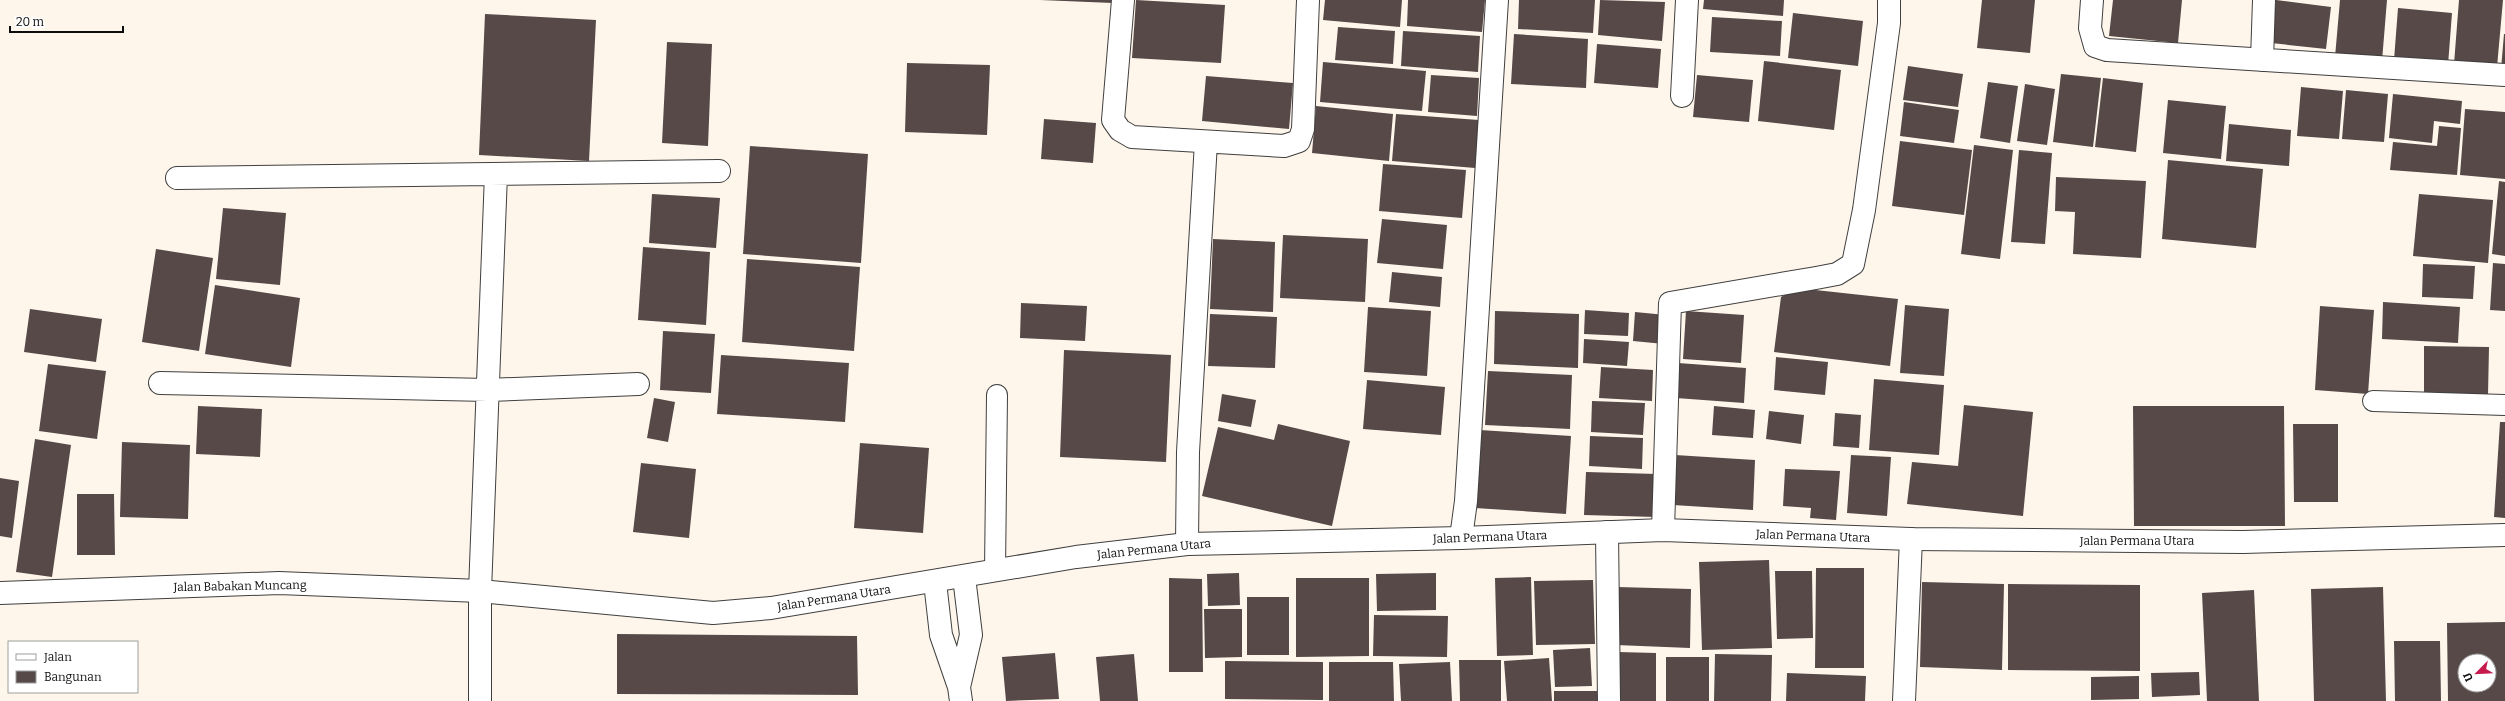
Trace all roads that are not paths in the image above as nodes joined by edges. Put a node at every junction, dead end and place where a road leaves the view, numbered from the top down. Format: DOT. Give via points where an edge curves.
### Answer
graph roads {
  1 [pos="1123,0"];
  2 [pos="1308,0"];
  3 [pos="1496,0"];
  4 [pos="1687,0"];
  5 [pos="1889,0"];
  6 [pos="2092,0"];
  7 [pos="2264,0"];
  8 [pos="2262,60"];
  9 [pos="2505,75"];
  10 [pos="1682,96"];
  11 [pos="1206,142"];
  12 [pos="719,171"];
  13 [pos="496,174"];
  14 [pos="177,178"];
  15 [pos="160,383"];
  16 [pos="638,384"];
  17 [pos="488,390"];
  18 [pos="997,395"];
  19 [pos="2373,401"];
  20 [pos="2505,405"];
  21 [pos="1663,530"];
  22 [pos="1607,532"];
  23 [pos="2505,535"];
  24 [pos="1461,538"];
  25 [pos="1911,539"];
  26 [pos="1187,544"];
  27 [pos="995,571"];
  28 [pos="964,577"];
  29 [pos="935,582"];
  30 [pos="480,592"];
  31 [pos="0,593"];
  32 [pos="960,694"];
  33 [pos="480,701"];
  34 [pos="1609,701"];
  35 [pos="1904,701"];
  1 -- 11 [label="street" via="1113,120 1120,130 1132,137"];
  2 -- 11 [label="street" via="1304,129 1299,141 1284,146"];
  3 -- 24 [label="street" via="1469,455"];
  4 -- 10 [label="street"];
  5 -- 21 [label="street" via="1889,23 1865,203 1853,264 1837,274 1670,303"];
  6 -- 8 [label="street" via="2090,28 2095,46 2107,50"];
  7 -- 8 [label="street"];
  8 -- 9 [label="street"];
  11 -- 26 [label="street" via="1188,452"];
  12 -- 13 [label="street"];
  13 -- 14 [label="street"];
  13 -- 17 [label="street"];
  15 -- 17 [label="street"];
  16 -- 17 [label="street"];
  17 -- 30 [label="street"];
  18 -- 27 [label="lane"];
  19 -- 20 [label="lane"];
  21 -- 22 [label="street, Jalan Permana Utara"];
  21 -- 25 [label="street, Jalan Permana Utara"];
  22 -- 24 [label="street, Jalan Permana Utara"];
  22 -- 34 [label="street"];
  23 -- 25 [label="street, Jalan Permana Utara" via="2243,542"];
  24 -- 26 [label="street, Jalan Permana Utara"];
  25 -- 35 [label="street"];
  26 -- 27 [label="street, Jalan Permana Utara" via="1076,557"];
  27 -- 28 [label="street, Jalan Permana Utara"];
  28 -- 29 [label="street, Jalan Permana Utara"];
  28 -- 32 [label="street" via="971,635"];
  29 -- 30 [label="street, Jalan Permana Utara" via="771,608 713,613"];
  29 -- 32 [label="street" via="941,635"];
  30 -- 31 [label="street, Jalan Babakan Muncang" via="279,583"];
  30 -- 33 [label="street"];
}
